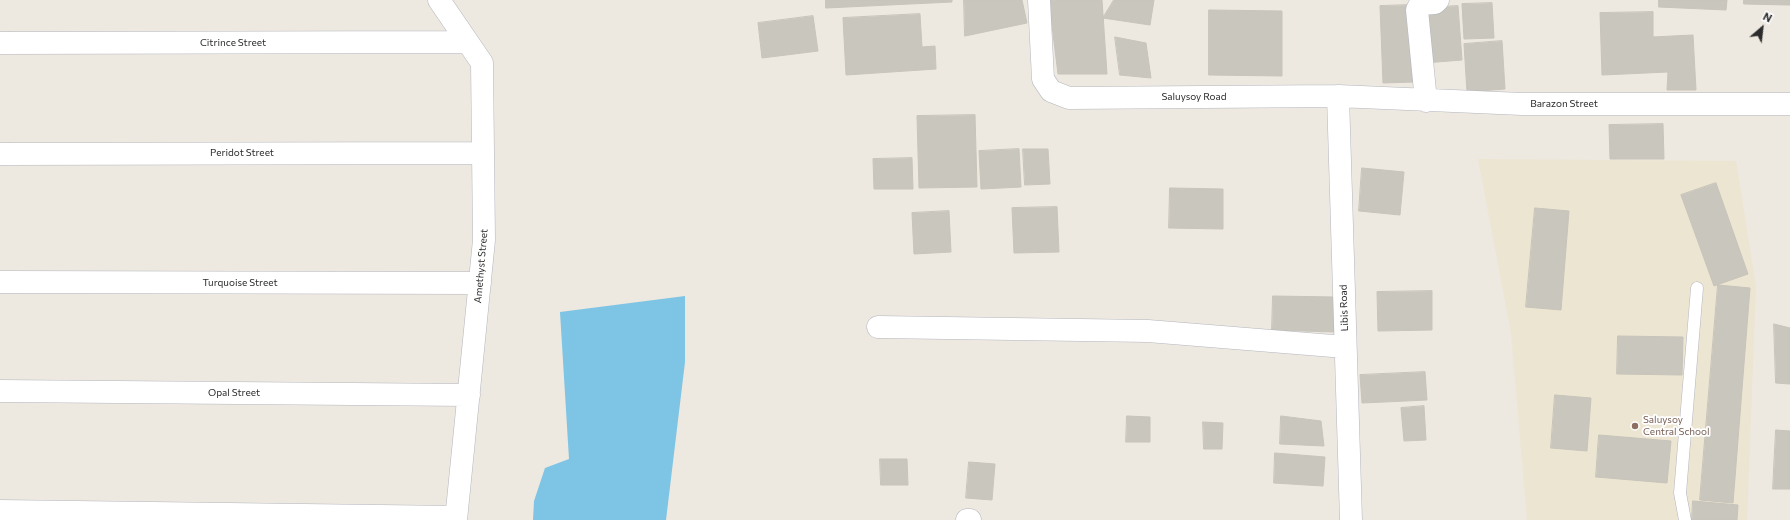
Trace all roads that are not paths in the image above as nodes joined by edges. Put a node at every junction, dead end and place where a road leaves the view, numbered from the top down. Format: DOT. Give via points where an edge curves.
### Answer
graph roads {
  1 [pos="439,0"];
  2 [pos="1039,0"];
  3 [pos="1438,0"];
  4 [pos="467,42"];
  5 [pos="0,43"];
  6 [pos="1338,96"];
  7 [pos="1426,101"];
  8 [pos="1790,104"];
  9 [pos="483,153"];
  10 [pos="0,154"];
  11 [pos="0,282"];
  12 [pos="480,283"];
  13 [pos="1697,288"];
  14 [pos="878,327"];
  15 [pos="1345,347"];
  16 [pos="0,391"];
  17 [pos="469,395"];
  18 [pos="0,511"];
  19 [pos="168,516"];
  20 [pos="456,518"];
  21 [pos="1351,520"];
  22 [pos="1685,520"];
  1 -- 4 [label="street, Amethyst Street"];
  2 -- 6 [label="street, Saluysoy Road" via="1043,80 1051,91 1069,98"];
  3 -- 7 [label="street" via="1420,4 1417,10"];
  4 -- 5 [label="street, Citrince Street"];
  4 -- 9 [label="street, Amethyst Street" via="482,62"];
  6 -- 7 [label="street, Barazon Street"];
  6 -- 15 [label="street, Libis Road"];
  7 -- 8 [label="street, Barazon Street" via="1522,104"];
  9 -- 10 [label="street, Peridot Street"];
  9 -- 12 [label="street, Amethyst Street" via="484,240"];
  11 -- 12 [label="street, Turquoise Street"];
  12 -- 17 [label="street, Amethyst Street"];
  13 -- 22 [label="lane" via="1680,493"];
  14 -- 15 [label="street" via="1148,331"];
  15 -- 21 [label="street, Libis Road"];
  16 -- 17 [label="street, Opal Street"];
  17 -- 20 [label="street, Amethyst Street"];
  18 -- 19 [label="street"];
  19 -- 20 [label="street"];
}
